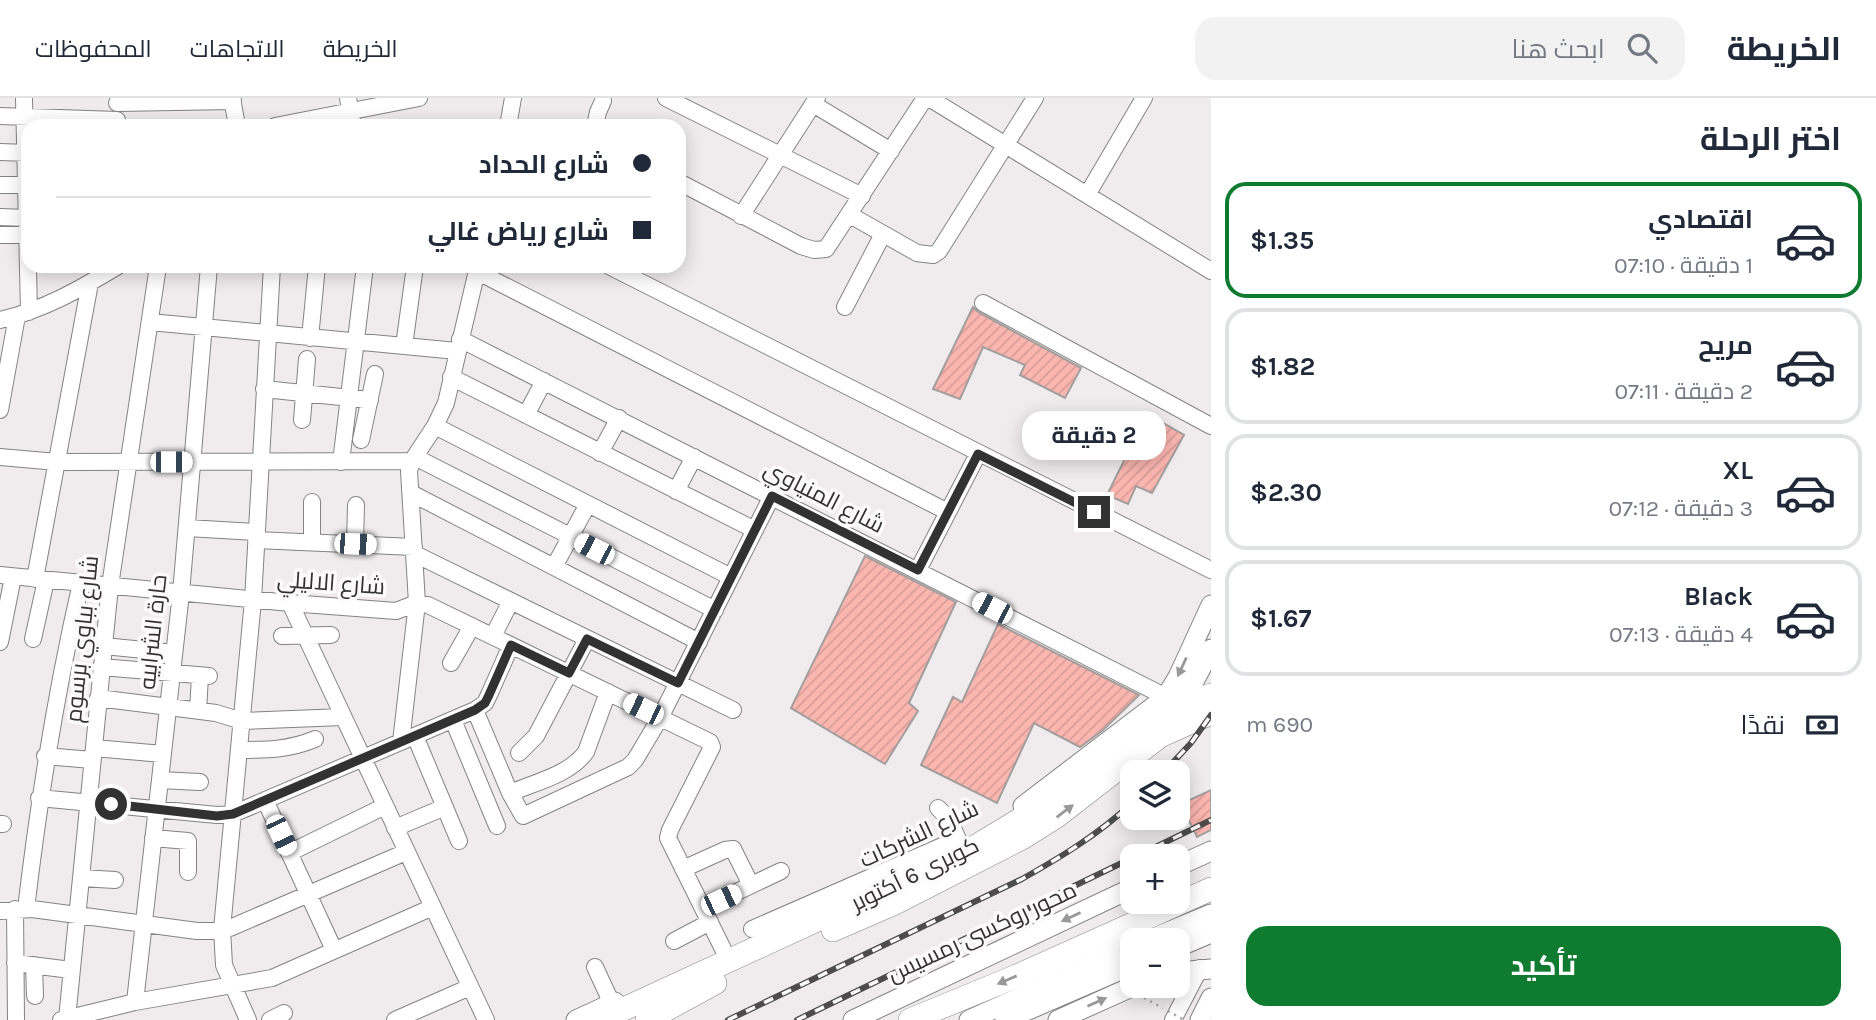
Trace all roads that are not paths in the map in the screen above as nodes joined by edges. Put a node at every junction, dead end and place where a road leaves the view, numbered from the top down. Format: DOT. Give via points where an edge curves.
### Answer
graph roads {
  1 [pos="24,98"];
  2 [pos="419,98"];
  3 [pos="513,98"];
  4 [pos="666,98"];
  5 [pos="796,98"];
  6 [pos="927,98"];
  7 [pos="1035,98"];
  8 [pos="1144,98"];
  9 [pos="601,99"];
  10 [pos="232,100"];
  11 [pos="814,103"];
  12 [pos="117,112"];
  13 [pos="351,112"];
  14 [pos="0,117"];
  15 [pos="25,117"];
  16 [pos="236,119"];
  17 [pos="313,119"];
  18 [pos="509,119"];
  19 [pos="596,119"];
  20 [pos="1006,145"];
  21 [pos="891,151"];
  22 [pos="0,152"];
  23 [pos="21,153"];
  24 [pos="780,155"];
  25 [pos="0,186"];
  26 [pos="21,186"];
  27 [pos="686,186"];
  28 [pos="1087,195"];
  29 [pos="862,196"];
  30 [pos="850,215"];
  31 [pos="741,216"];
  32 [pos="0,217"];
  33 [pos="21,223"];
  34 [pos="21,227"];
  35 [pos="883,234"];
  36 [pos="0,235"];
  37 [pos="1211,271"];
  38 [pos="25,273"];
  39 [pos="106,273"];
  40 [pos="157,273"];
  41 [pos="208,273"];
  42 [pos="271,273"];
  43 [pos="316,273"];
  44 [pos="364,273"];
  45 [pos="414,273"];
  46 [pos="476,273"];
  47 [pos="485,273"];
  48 [pos="622,273"];
  49 [pos="90,283"];
  50 [pos="983,303"];
  51 [pos="845,307"];
  52 [pos="23,314"];
  53 [pos="0,320"];
  54 [pos="150,322"];
  55 [pos="204,327"];
  56 [pos="267,333"];
  57 [pos="310,338"];
  58 [pos="355,342"];
  59 [pos="459,345"];
  60 [pos="404,346"];
  61 [pos="307,359"];
  62 [pos="375,373"];
  63 [pos="451,377"];
  64 [pos="544,381"];
  65 [pos="264,389"];
  66 [pos="304,393"];
  67 [pos="348,398"];
  68 [pos="370,400"];
  69 [pos="0,410"];
  70 [pos="526,415"];
  71 [pos="619,418"];
  72 [pos="302,420"];
  73 [pos="435,426"];
  74 [pos="1211,426"];
  75 [pos="361,440"];
  76 [pos="600,453"];
  77 [pos="978,454"];
  78 [pos="0,457"];
  79 [pos="694,457"];
  80 [pos="413,459"];
  81 [pos="341,461"];
  82 [pos="57,462"];
  83 [pos="128,462"];
  84 [pos="192,462"];
  85 [pos="259,462"];
  86 [pos="676,491"];
  87 [pos="411,493"];
  88 [pos="772,496"];
  89 [pos="312,502"];
  90 [pos="588,504"];
  91 [pos="356,505"];
  92 [pos="948,512"];
  93 [pos="187,527"];
  94 [pos="755,530"];
  95 [pos="256,536"];
  96 [pos="570,536"];
  97 [pos="312,542"];
  98 [pos="355,544"];
  99 [pos="415,550"];
  100 [pos="554,567"];
  101 [pos="918,570"];
  102 [pos="1211,570"];
  103 [pos="6,576"];
  104 [pos="731,577"];
  105 [pos="40,579"];
  106 [pos="80,583"];
  107 [pos="110,586"];
  108 [pos="181,593"];
  109 [pos="253,600"];
  110 [pos="511,601"];
  111 [pos="417,603"];
  112 [pos="290,604"];
  113 [pos="1211,605"];
  114 [pos="715,610"];
  115 [pos="472,626"];
  116 [pos="331,635"];
  117 [pos="282,636"];
  118 [pos="305,636"];
  119 [pos="493,636"];
  120 [pos="33,639"];
  121 [pos="587,639"];
  122 [pos="0,642"];
  123 [pos="699,642"];
  124 [pos="511,645"];
  125 [pos="104,646"];
  126 [pos="174,653"];
  127 [pos="1210,654"];
  128 [pos="451,663"];
  129 [pos="102,667"];
  130 [pos="172,673"];
  131 [pos="569,673"];
  132 [pos="678,683"];
  133 [pos="1206,686"];
  134 [pos="608,692"];
  135 [pos="1166,697"];
  136 [pos="98,698"];
  137 [pos="168,707"];
  138 [pos="475,710"];
  139 [pos="733,710"];
  140 [pos="198,711"];
  141 [pos="1211,713"];
  142 [pos="343,717"];
  143 [pos="660,718"];
  144 [pos="453,720"];
  145 [pos="242,721"];
  146 [pos="1124,731"];
  147 [pos="315,739"];
  148 [pos="408,739"];
  149 [pos="239,750"];
  150 [pos="519,753"];
  151 [pos="93,754"];
  152 [pos="163,754"];
  153 [pos="46,756"];
  154 [pos="363,758"];
  155 [pos="160,780"];
  156 [pos="510,793"];
  157 [pos="39,798"];
  158 [pos="265,800"];
  159 [pos="88,802"];
  160 [pos="385,806"];
  161 [pos="445,807"];
  162 [pos="938,808"];
  163 [pos="156,809"];
  164 [pos="183,812"];
  165 [pos="233,814"];
  166 [pos="497,826"];
  167 [pos="395,828"];
  168 [pos="153,838"];
  169 [pos="459,841"];
  170 [pos="959,841"];
  171 [pos="1211,851"];
  172 [pos="406,852"];
  173 [pos="289,853"];
  174 [pos="1190,861"];
  175 [pos="683,869"];
  176 [pos="781,871"];
  177 [pos="188,872"];
  178 [pos="81,877"];
  179 [pos="115,880"];
  180 [pos="751,885"];
  181 [pos="1211,889"];
  182 [pos="308,894"];
  183 [pos="1120,894"];
  184 [pos="433,907"];
  185 [pos="14,909"];
  186 [pos="1211,914"];
  187 [pos="77,915"];
  188 [pos="706,915"];
  189 [pos="794,915"];
  190 [pos="144,924"];
  191 [pos="1178,928"];
  192 [pos="222,929"];
  193 [pos="752,929"];
  194 [pos="1211,933"];
  195 [pos="674,942"];
  196 [pos="1190,942"];
  197 [pos="334,950"];
  198 [pos="724,951"];
  199 [pos="1120,952"];
  200 [pos="15,963"];
  201 [pos="34,965"];
  202 [pos="1207,966"];
  203 [pos="595,967"];
  204 [pos="72,970"];
  205 [pos="1120,970"];
  206 [pos="231,985"];
  207 [pos="470,987"];
  208 [pos="1120,992"];
  209 [pos="35,996"];
  210 [pos="1211,998"];
  211 [pos="135,1002"];
  212 [pos="606,1012"];
  213 [pos="1170,1016"];
  214 [pos="64,1019"];
  215 [pos="16,1020"];
  216 [pos="248,1020"];
  217 [pos="395,1020"];
  218 [pos="486,1020"];
  219 [pos="576,1020"];
  220 [pos="588,1020"];
  221 [pos="647,1020"];
  222 [pos="853,1020"];
  223 [pos="911,1020"];
  224 [pos="969,1020"];
  225 [pos="1005,1020"];
  226 [pos="1058,1020"];
  227 [pos="1200,1020"];
  1 -- 15 [label="street"];
  2 -- 13 [label="street"];
  3 -- 18 [label="street"];
  4 -- 24 [label="street"];
  5 -- 11 [label="street"];
  6 -- 20 [label="street"];
  6 -- 21 [label="street"];
  7 -- 20 [label="street"];
  8 -- 28 [label="street"];
  9 -- 19 [label="street"];
  10 -- 12 [label="street"];
  10 -- 16 [label="street"];
  11 -- 21 [label="street"];
  11 -- 24 [label="street"];
  12 -- 15 [label="street"];
  13 -- 17 [label="street"];
  14 -- 15 [label="street"];
  20 -- 28 [label="street"];
  20 -- 35 [label="street" via="939,251 925,256"];
  21 -- 29 [label="street"];
  22 -- 23 [label="street"];
  24 -- 29 [label="street"];
  24 -- 31 [label="street"];
  25 -- 26 [label="street"];
  27 -- 31 [label="street"];
  28 -- 37 [label="street"];
  29 -- 30 [label="street"];
  30 -- 31 [label="street" via="826,248 808,249"];
  30 -- 35 [label="street"];
  32 -- 33 [label="street"];
  34 -- 36 [label="street"];
  35 -- 51 [label="street"];
  38 -- 52 [label="street"];
  39 -- 49 [label="street"];
  40 -- 54 [label="street, شارع بباوي برسوم"];
  41 -- 55 [label="street, حارة الشرابيه"];
  42 -- 56 [label="street"];
  43 -- 57 [label="street"];
  44 -- 58 [label="street"];
  45 -- 60 [label="street"];
  46 -- 59 [label="street"];
  47 -- 92 [label="street"];
  48 -- 77 [label="street"];
  49 -- 52 [label="street"];
  49 -- 82 [label="street"];
  50 -- 74 [label="street"];
  52 -- 53 [label="street"];
  52 -- 69 [label="street"];
  54 -- 55 [label="street"];
  54 -- 83 [label="street, شارع بباوي برسوم"];
  55 -- 56 [label="street"];
  55 -- 84 [label="street, حارة الشرابيه"];
  56 -- 57 [label="street"];
  56 -- 65 [label="street"];
  57 -- 58 [label="street"];
  58 -- 60 [label="street"];
  58 -- 67 [label="street"];
  59 -- 60 [label="street"];
  59 -- 63 [label="street"];
  59 -- 64 [label="street, شارع المنياوي"];
  61 -- 66 [label="street"];
  62 -- 68 [label="street"];
  63 -- 70 [label="street"];
  63 -- 73 [label="street"];
  64 -- 70 [label="street"];
  64 -- 71 [label="street, شارع المنياوي"];
  65 -- 66 [label="street"];
  65 -- 85 [label="street"];
  66 -- 67 [label="street"];
  66 -- 72 [label="street"];
  67 -- 68 [label="street"];
  67 -- 81 [label="street"];
  68 -- 75 [label="street"];
  70 -- 76 [label="street"];
  71 -- 76 [label="street"];
  71 -- 79 [label="street, شارع المنياوي"];
  73 -- 80 [label="street"];
  73 -- 90 [label="street"];
  76 -- 86 [label="street"];
  77 -- 92 [label="street"];
  77 -- 102 [label="street"];
  78 -- 82 [label="street"];
  79 -- 86 [label="street"];
  79 -- 88 [label="street, شارع المنياوي"];
  80 -- 81 [label="street"];
  80 -- 87 [label="street"];
  80 -- 96 [label="street"];
  81 -- 85 [label="street"];
  82 -- 83 [label="street"];
  82 -- 105 [label="street"];
  83 -- 84 [label="street"];
  83 -- 107 [label="street, شارع بباوي برسوم"];
  84 -- 85 [label="street"];
  84 -- 93 [label="street, حارة الشرابيه"];
  85 -- 95 [label="street"];
  86 -- 94 [label="street"];
  87 -- 99 [label="street"];
  87 -- 100 [label="street"];
  88 -- 94 [label="street"];
  88 -- 101 [label="street, شارع المنياوي"];
  89 -- 97 [label="street"];
  90 -- 96 [label="street"];
  90 -- 104 [label="street"];
  91 -- 98 [label="street"];
  92 -- 101 [label="street"];
  93 -- 95 [label="street"];
  93 -- 108 [label="street, حارة الشرابيه"];
  94 -- 104 [label="street"];
  95 -- 97 [label="street"];
  95 -- 109 [label="street"];
  96 -- 100 [label="street"];
  96 -- 114 [label="street"];
  97 -- 98 [label="street"];
  98 -- 99 [label="street"];
  99 -- 110 [label="street"];
  99 -- 111 [label="street"];
  100 -- 123 [label="street"];
  101 -- 135 [label="street, شارع المنياوي"];
  103 -- 105 [label="street, شارع الاليلي"];
  103 -- 122 [label="street"];
  104 -- 114 [label="street"];
  105 -- 106 [label="street, شارع الاليلي"];
  105 -- 120 [label="street"];
  106 -- 107 [label="street, شارع الاليلي"];
  106 -- 153 [label="street"];
  107 -- 108 [label="street, شارع الاليلي"];
  107 -- 125 [label="street, شارع بباوي برسوم"];
  108 -- 109 [label="street, شارع الاليلي"];
  108 -- 126 [label="street, حارة الشرابيه"];
  109 -- 112 [label="street, شارع الاليلي"];
  109 -- 145 [label="street"];
  110 -- 119 [label="street"];
  110 -- 121 [label="street"];
  111 -- 112 [label="street, شارع الاليلي" via="396,611"];
  111 -- 115 [label="street, شارع الاليلي"];
  111 -- 148 [label="street"];
  112 -- 118 [label="street"];
  113 -- 135 [label="main road, شارع الشركات, one-way"];
  114 -- 123 [label="street"];
  115 -- 119 [label="street, شارع الاليلي"];
  115 -- 128 [label="street"];
  116 -- 118 [label="street"];
  117 -- 118 [label="street"];
  118 -- 142 [label="street"];
  119 -- 124 [label="street, شارع الاليلي"];
  121 -- 131 [label="street"];
  121 -- 132 [label="street"];
  123 -- 132 [label="street"];
  124 -- 131 [label="street, شارع الاليلي"];
  124 -- 138 [label="street" via="485,703"];
  125 -- 126 [label="street"];
  125 -- 129 [label="street, شارع بباوي برسوم"];
  126 -- 130 [label="street, حارة الشرابيه"];
  127 -- 133 [label="main road, شارع الشركات"];
  129 -- 130 [label="street"];
  129 -- 136 [label="street, شارع بباوي برسوم"];
  130 -- 137 [label="street, حارة الشرابيه"];
  130 -- 140 [label="street" via="204,676"];
  131 -- 134 [label="street, شارع الاليلي"];
  131 -- 150 [label="street" via="536,736"];
  132 -- 139 [label="street"];
  132 -- 143 [label="street"];
  133 -- 146 [label="main road, شارع الشركات"];
  133 -- 212 [label="highway, كوبرى 6 أكتوبر" via="1187,704 1121,742 1066,788 973,848"];
  134 -- 143 [label="street, شارع الاليلي"];
  134 -- 156 [label="street" via="580,760"];
  135 -- 146 [label="main road, شارع الشركات"];
  136 -- 137 [label="street"];
  136 -- 151 [label="street, شارع بباوي برسوم"];
  137 -- 140 [label="street"];
  137 -- 152 [label="street, حارة الشرابيه"];
  138 -- 144 [label="street"];
  138 -- 156 [label="street"];
  140 -- 145 [label="street"];
  221 -- 141 [label="highway, كوبرى 6 أكتوبر, one-way" via="711,984 988,857 1058,817 1160,736"];
  142 -- 145 [label="street"];
  142 -- 154 [label="street"];
  143 -- 156 [label="street" via="628,768 523,816"];
  143 -- 175 [label="street, شارع الاليلي" via="712,747 669,835"];
  144 -- 148 [label="street"];
  144 -- 166 [label="street"];
  145 -- 149 [label="street"];
  146 -- 170 [label="main road, شارع الشركات" via="1007,819"];
  146 -- 220 [label="main road, شارع الشركات" via="1003,827"];
  147 -- 149 [label="street" via="290,748"];
  148 -- 154 [label="street"];
  148 -- 161 [label="street"];
  149 -- 165 [label="street"];
  151 -- 152 [label="street"];
  151 -- 153 [label="street"];
  151 -- 159 [label="street, شارع بباوي برسوم"];
  152 -- 155 [label="street, حارة الشرابيه"];
  153 -- 157 [label="street"];
  154 -- 158 [label="street"];
  154 -- 160 [label="street"];
  155 -- 163 [label="street, حارة الشرابيه"];
  155 -- 164 [label="street" via="192,782"];
  157 -- 159 [label="street"];
  157 -- 185 [label="street"];
  158 -- 165 [label="street"];
  158 -- 173 [label="street"];
  159 -- 163 [label="street"];
  159 -- 178 [label="street, شارع بباوي برسوم"];
  160 -- 167 [label="street"];
  160 -- 173 [label="street"];
  161 -- 167 [label="street"];
  161 -- 169 [label="street"];
  162 -- 170 [label="street"];
  163 -- 164 [label="street"];
  163 -- 168 [label="street, حارة الشرابيه"];
  164 -- 165 [label="street"];
  165 -- 192 [label="street"];
  167 -- 172 [label="street"];
  168 -- 177 [label="street" via="188,841"];
  168 -- 190 [label="street, حارة الشرابيه"];
  170 -- 189 [label="main road, شارع الشركات"];
  171 -- 174 [label="main road"];
  172 -- 182 [label="street"];
  172 -- 184 [label="street"];
  173 -- 182 [label="street"];
  175 -- 180 [label="street" via="733,849"];
  175 -- 188 [label="street"];
  176 -- 180 [label="street"];
  178 -- 179 [label="street"];
  178 -- 187 [label="street, شارع بباوي برسوم"];
  180 -- 188 [label="street"];
  181 -- 223 [label="highway, one-way"];
  182 -- 192 [label="street"];
  182 -- 197 [label="street"];
  183 -- 222 [label="main road, محور روكسى رمسيس, one-way"];
  184 -- 197 [label="street"];
  184 -- 207 [label="street"];
  185 -- 187 [label="street"];
  185 -- 200 [label="street"];
  186 -- 191 [label="main road"];
  187 -- 190 [label="street"];
  187 -- 204 [label="street, شارع بباوي برسوم"];
  188 -- 195 [label="street"];
  188 -- 198 [label="street"];
  189 -- 193 [label="street"];
  189 -- 198 [label="main road, شارع الشركات"];
  190 -- 192 [label="street" via="197,931"];
  190 -- 211 [label="street, حارة الشرابيه"];
  192 -- 206 [label="street" via="224,965"];
  194 -- 196 [label="main road"];
  197 -- 206 [label="street" via="272,978"];
  198 -- 212 [label="main road, شارع الشركات"];
  199 -- 224 [label="main road"];
  200 -- 201 [label="street"];
  200 -- 215 [label="street"];
  201 -- 204 [label="street"];
  201 -- 209 [label="street"];
  202 -- 213 [label="street"];
  203 -- 212 [label="street"];
  204 -- 214 [label="street, شارع بباوي برسوم"];
  205 -- 225 [label="main road"];
  206 -- 211 [label="street"];
  206 -- 216 [label="street"];
  207 -- 217 [label="street"];
  207 -- 218 [label="street"];
  226 -- 208 [label="main road, one-way"];
  210 -- 227 [label="main road"];
  211 -- 214 [label="street"];
  212 -- 219 [label="main road, شارع الشركات"];
}
